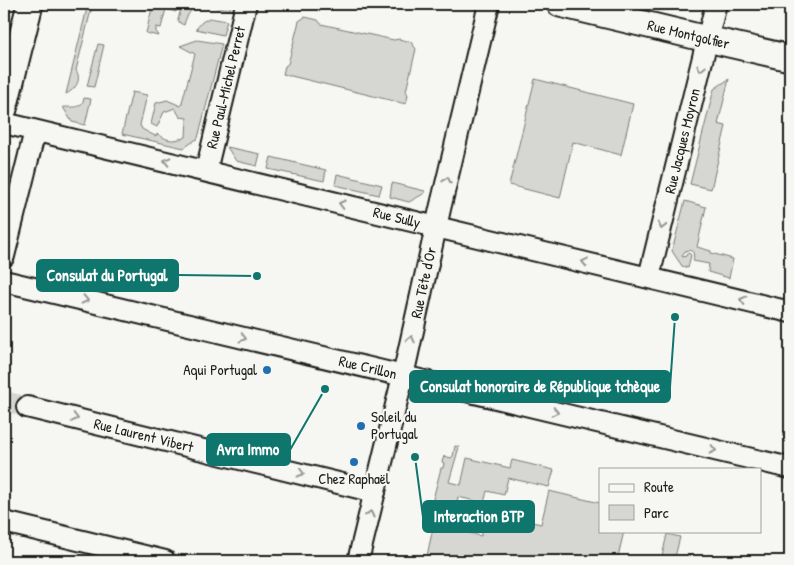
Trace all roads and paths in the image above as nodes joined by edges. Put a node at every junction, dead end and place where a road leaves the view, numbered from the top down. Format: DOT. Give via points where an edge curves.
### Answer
graph roads {
  1 [pos="30,4"];
  2 [pos="246,4"];
  3 [pos="489,4"];
  4 [pos="560,4"];
  5 [pos="716,4"];
  6 [pos="707,39"];
  7 [pos="790,58"];
  8 [pos="4,109"];
  9 [pos="4,123"];
  10 [pos="35,131"];
  11 [pos="206,170"];
  12 [pos="436,227"];
  13 [pos="4,256"];
  14 [pos="649,277"];
  15 [pos="4,281"];
  16 [pos="790,312"];
  17 [pos="403,376"];
  18 [pos="27,407"];
  19 [pos="790,468"];
  20 [pos="376,492"];
  21 [pos="4,522"];
  22 [pos="165,561"];
  23 [pos="358,561"];
  1 -- 8 [label="main road"];
  2 -- 11 [label="street, Rue Paul-Michel Perret"];
  12 -- 3 [label="street, Rue Tête d'Or, one-way"];
  4 -- 6 [label="main road, Rue Montgolfier"];
  5 -- 6 [label="street, Rue Jacques Moyron"];
  6 -- 7 [label="main road, Rue Montgolfier"];
  6 -- 14 [label="street, Rue Jacques Moyron, one-way"];
  9 -- 10 [label="street, Rue Sully"];
  11 -- 10 [label="street, Rue Sully, one-way"];
  10 -- 13 [label="street"];
  12 -- 11 [label="street, Rue Sully, one-way"];
  14 -- 12 [label="street, Rue Sully, one-way"];
  17 -- 12 [label="street, Rue Tête d'Or, one-way"];
  16 -- 14 [label="street, Rue Sully, one-way"];
  15 -- 17 [label="street, Rue Crillon, one-way"];
  17 -- 19 [label="street, Rue Crillon, one-way"];
  17 -- 20 [label="street, Rue Tête d'Or"];
  18 -- 20 [label="street, Rue Laurent Vibert, one-way"];
  23 -- 20 [label="street, Rue Tête d'Or, one-way"];
  21 -- 22 [label="street"];
}
